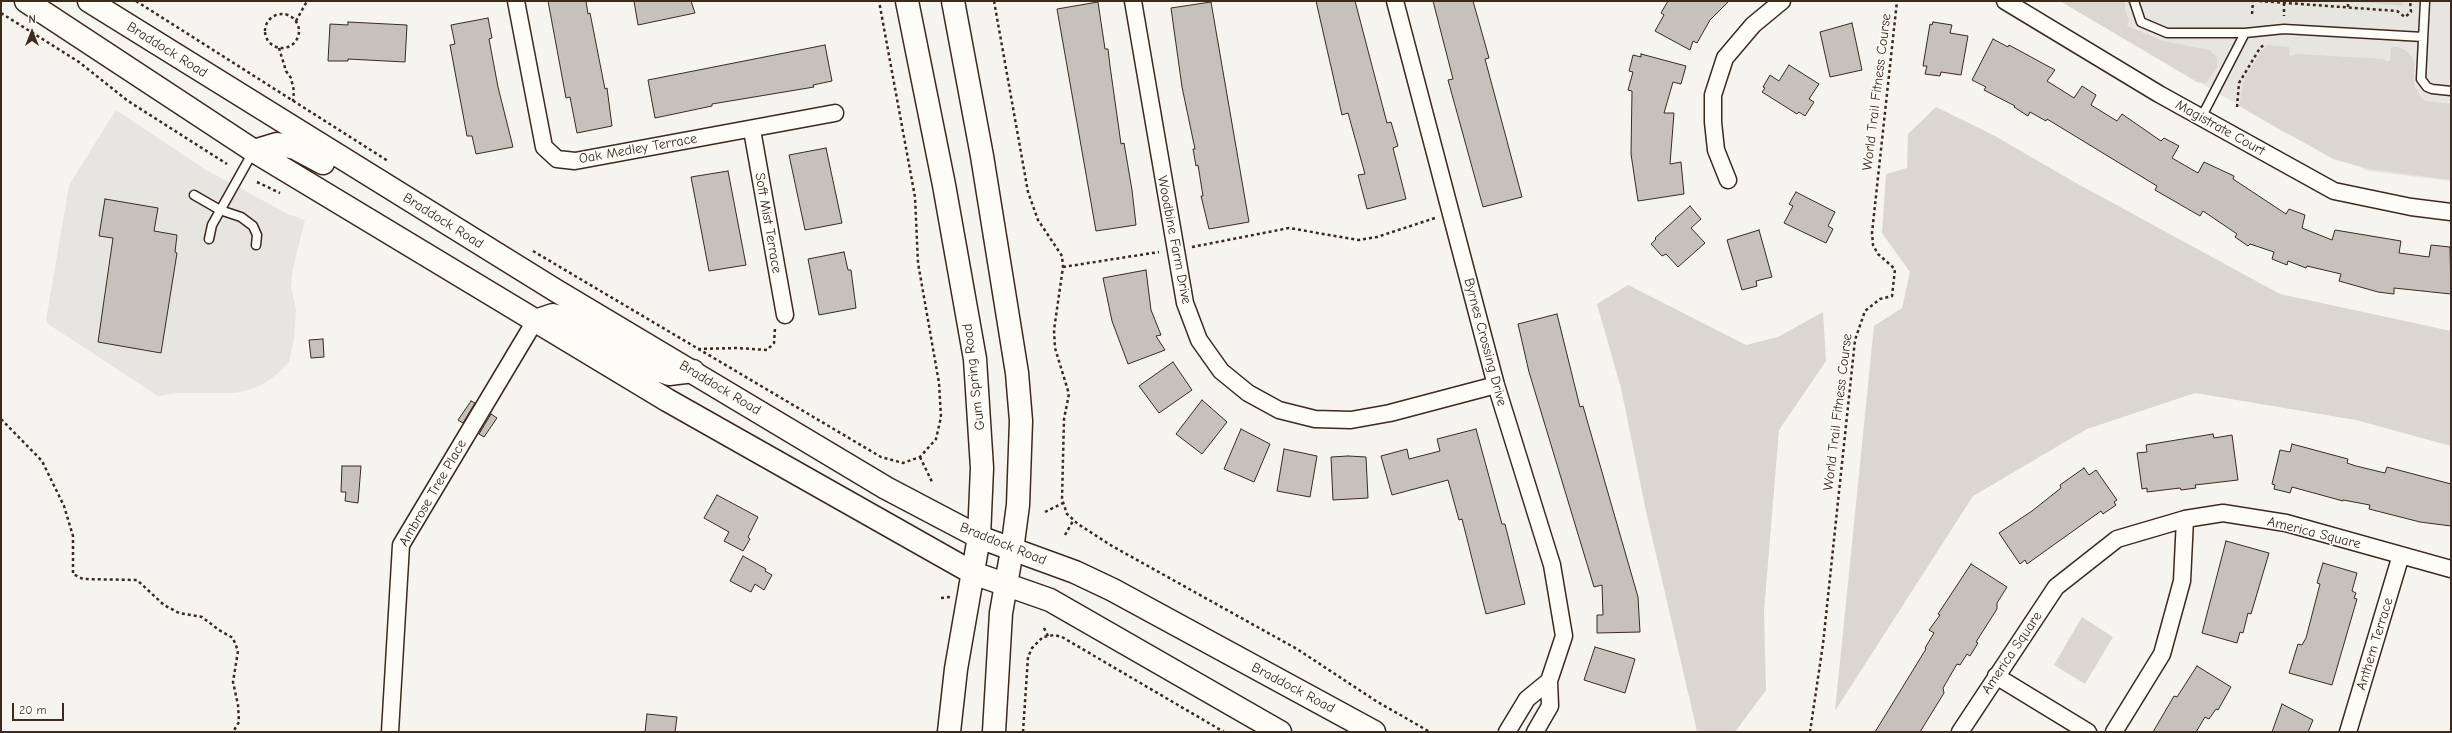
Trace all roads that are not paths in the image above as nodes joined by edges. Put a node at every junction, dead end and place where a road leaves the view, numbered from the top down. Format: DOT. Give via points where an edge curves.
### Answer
graph roads {
  1 [pos="26,1"];
  2 [pos="89,1"];
  3 [pos="516,1"];
  4 [pos="907,1"];
  5 [pos="953,1"];
  6 [pos="1133,1"];
  7 [pos="1395,1"];
  8 [pos="1782,1"];
  9 [pos="2005,1"];
  10 [pos="2134,1"];
  11 [pos="2425,1"];
  12 [pos="2245,33"];
  13 [pos="2423,37"];
  14 [pos="2451,91"];
  15 [pos="835,113"];
  16 [pos="2201,118"];
  17 [pos="752,130"];
  18 [pos="254,151"];
  19 [pos="1728,180"];
  20 [pos="194,195"];
  21 [pos="416,204"];
  22 [pos="220,210"];
  23 [pos="2451,212"];
  24 [pos="209,238"];
  25 [pos="256,246"];
  26 [pos="535,321"];
  27 [pos="780,321"];
  28 [pos="693,371"];
  29 [pos="1496,385"];
  30 [pos="2185,519"];
  31 [pos="979,537"];
  32 [pos="1012,550"];
  33 [pos="2401,555"];
  34 [pos="2451,569"];
  35 [pos="973,573"];
  36 [pos="1008,584"];
  37 [pos="1996,676"];
  38 [pos="1549,681"];
  39 [pos="390,732"];
  40 [pos="949,732"];
  41 [pos="994,732"];
  42 [pos="1280,732"];
  43 [pos="1374,732"];
  44 [pos="1507,732"];
  45 [pos="1535,732"];
  46 [pos="1960,732"];
  47 [pos="2088,732"];
  48 [pos="2114,732"];
  49 [pos="2348,732"];
  1 -- 18 [label="main road"];
  2 -- 21 [label="main road, Braddock Road"];
  3 -- 17 [label="street, Oak Medley Terrace" via="544,147 557,158 576,161"];
  4 -- 31 [label="main road, Gum Spring Road" via="944,185 975,359 982,468"];
  5 -- 32 [label="main road" via="982,156 1017,373 1022,421 1018,505"];
  6 -- 29 [label="street, Woodbine Farm Drive" via="1185,304 1199,340 1221,371 1248,393 1279,410 1315,419 1351,420 1390,413"];
  7 -- 29 [label="street, Byrnes Crossing Drive"];
  8 -- 19 [label="street" via="1753,25 1724,58 1713,95 1716,150"];
  9 -- 16 [label="street, Magistrate Court"];
  10 -- 12 [label="lane" via="2141,22 2167,33"];
  11 -- 13 [label="lane"];
  12 -- 13 [label="lane" via="2284,29"];
  12 -- 16 [label="lane"];
  13 -- 14 [label="lane" via="2424,83 2432,89"];
  15 -- 17 [label="street, Oak Medley Terrace"];
  16 -- 23 [label="street, Magistrate Court" via="2334,191 2411,207"];
  17 -- 27 [label="street, Soft Mist Terrace"];
  18 -- 21 [label="main road" via="277,144 295,148 346,177 388,206 398,209"];
  18 -- 22 [label="lane"];
  18 -- 26 [label="main road"];
  20 -- 22 [label="lane"];
  21 -- 28 [label="main road, Braddock Road"];
  22 -- 24 [label="lane"];
  22 -- 25 [label="lane" via="241,217 253,226 257,235"];
  26 -- 28 [label="main road" via="553,315 567,319 655,369 669,374"];
  26 -- 35 [label="main road" via="667,400"];
  26 -- 39 [label="street, Ambrose Tree Place" via="401,545"];
  28 -- 31 [label="main road, Braddock Road" via="886,488"];
  29 -- 38 [label="street, Byrnes Crossing Drive" via="1552,565 1564,636"];
  30 -- 33 [label="street, America Square" via="2223,513 2286,523"];
  30 -- 37 [label="street, America Square" via="2117,539 2056,587"];
  30 -- 48 [label="street" via="2182,581 2162,654"];
  31 -- 32 [label="main road, Braddock Road"];
  31 -- 35 [label="main road, Gum Spring Road"];
  32 -- 36 [label="main road"];
  32 -- 43 [label="main road, Braddock Road" via="1075,572 1107,588"];
  33 -- 34 [label="street, America Square"];
  33 -- 49 [label="street, Anthem Terrace"];
  35 -- 36 [label="main road"];
  35 -- 40 [label="main road, Gum Spring Road" via="956,669"];
  36 -- 41 [label="main road" via="1000,628"];
  36 -- 42 [label="main road" via="1050,600"];
  37 -- 46 [label="street, America Square"];
  37 -- 47 [label="street"];
  38 -- 44 [label="street" via="1527,699"];
  38 -- 45 [label="street, Byrnes Crossing Drive" via="1550,706"];
}
